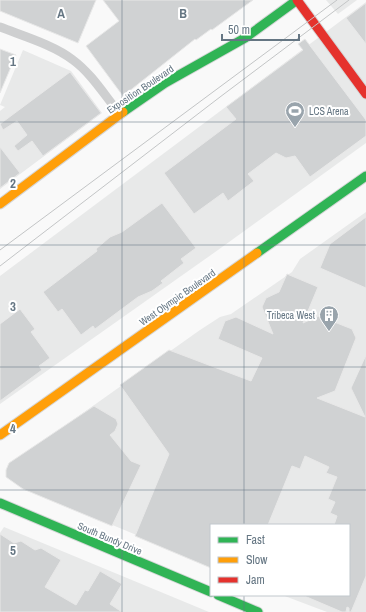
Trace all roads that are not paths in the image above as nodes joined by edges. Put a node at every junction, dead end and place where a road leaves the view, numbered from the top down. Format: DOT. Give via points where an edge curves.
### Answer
graph roads {
  1 [pos="297,0"];
  2 [pos="0,27"];
  3 [pos="366,94"];
  4 [pos="120,114"];
  5 [pos="366,176"];
  6 [pos="0,204"];
  7 [pos="0,435"];
  8 [pos="0,503"];
  9 [pos="210,592"];
  10 [pos="220,596"];
  11 [pos="258,612"];
  1 -- 3 [label="main road"];
  1 -- 4 [label="main road, Exposition Boulevard" via="245,38 165,83"];
  2 -- 4 [label="street" via="62,52 74,60"];
  4 -- 6 [label="main road, Exposition Boulevard"];
  5 -- 7 [label="main road, West Olympic Boulevard"];
  8 -- 9 [label="main road, South Bundy Drive"];
  10 -- 11 [label="main road"];
}
